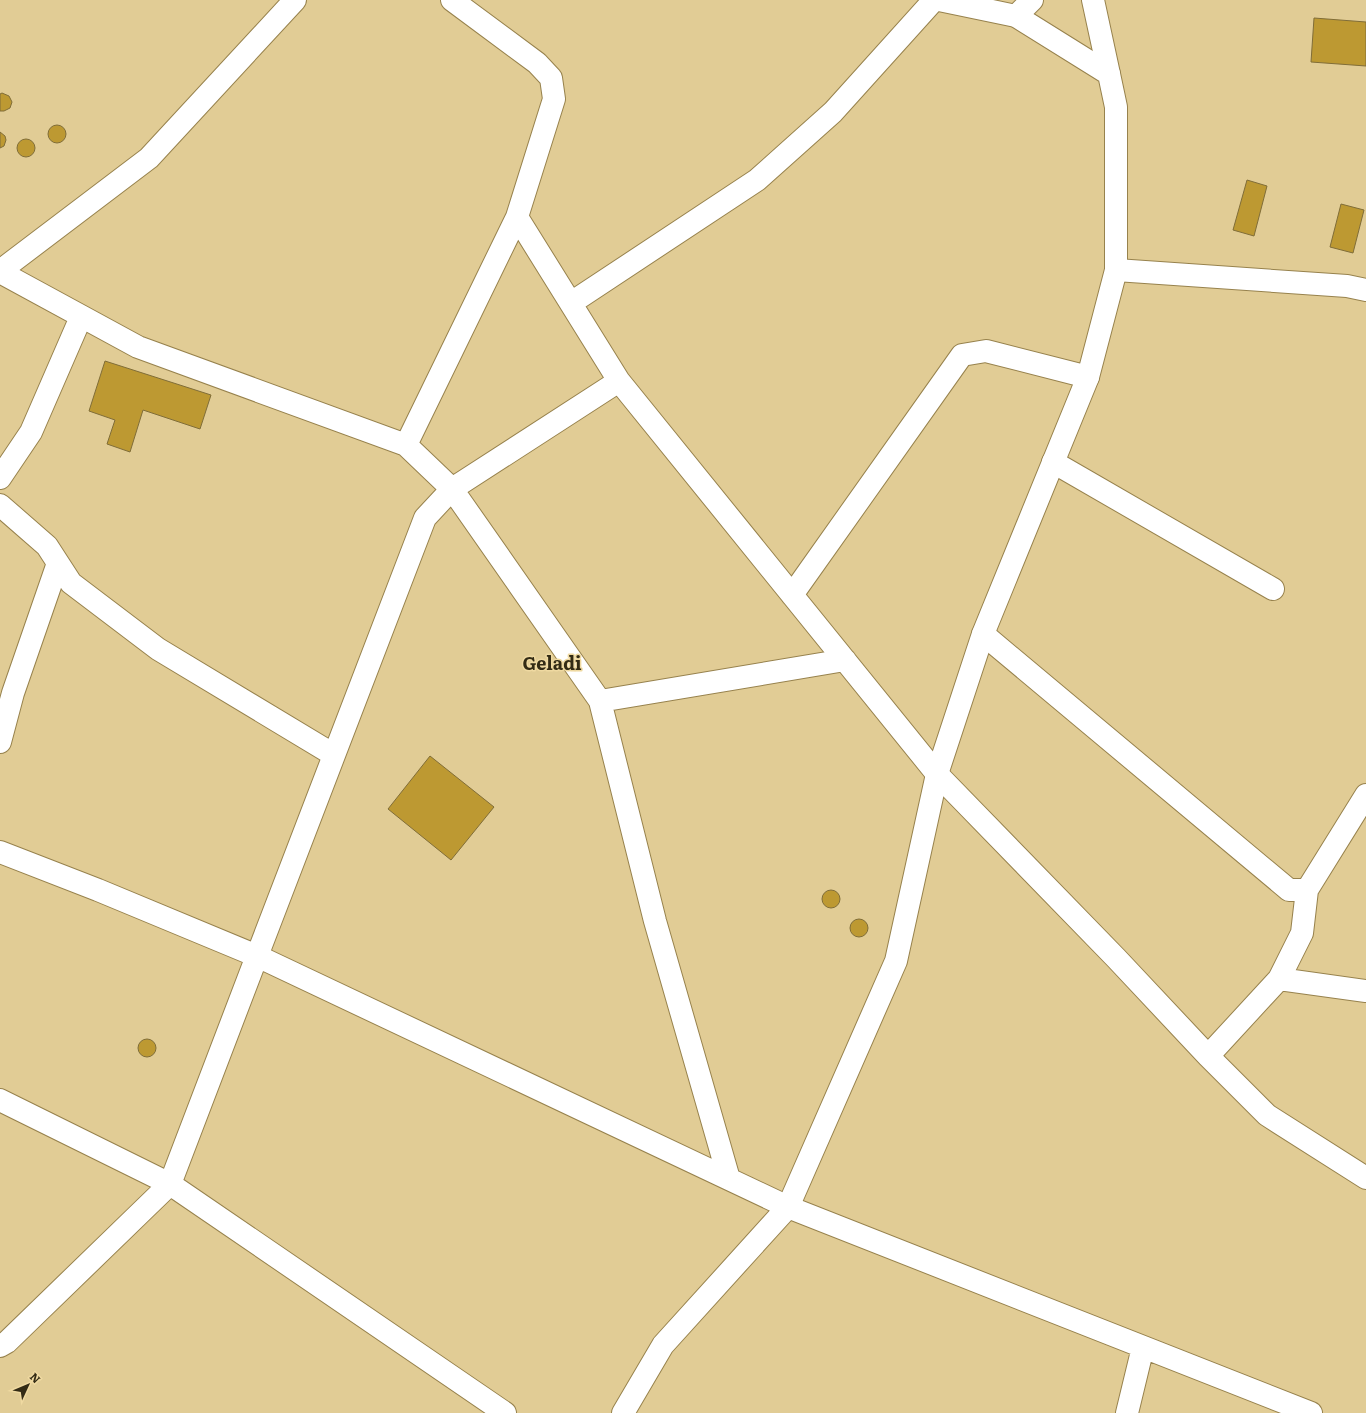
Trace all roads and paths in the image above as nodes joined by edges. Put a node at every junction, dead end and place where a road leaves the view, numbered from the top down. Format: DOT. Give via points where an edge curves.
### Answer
graph roads {
  1 [pos="295,0"];
  2 [pos="452,0"];
  3 [pos="934,0"];
  4 [pos="939,0"];
  5 [pos="1032,0"];
  6 [pos="1093,0"];
  7 [pos="1016,16"];
  8 [pos="1109,74"];
  9 [pos="518,217"];
  10 [pos="1116,270"];
  11 [pos="0,272"];
  12 [pos="1366,290"];
  13 [pos="570,303"];
  14 [pos="81,317"];
  15 [pos="1088,377"];
  16 [pos="619,381"];
  17 [pos="406,445"];
  18 [pos="1053,462"];
  19 [pos="0,478"];
  20 [pos="452,489"];
  21 [pos="0,505"];
  22 [pos="58,563"];
  23 [pos="1272,589"];
  24 [pos="792,595"];
  25 [pos="983,634"];
  26 [pos="845,660"];
  27 [pos="600,701"];
  28 [pos="0,742"];
  29 [pos="334,755"];
  30 [pos="937,774"];
  31 [pos="1366,795"];
  32 [pos="0,852"];
  33 [pos="1307,890"];
  34 [pos="257,956"];
  35 [pos="1279,979"];
  36 [pos="1366,991"];
  37 [pos="1208,1056"];
  38 [pos="0,1100"];
  39 [pos="1366,1178"];
  40 [pos="729,1179"];
  41 [pos="170,1184"];
  42 [pos="788,1207"];
  43 [pos="0,1346"];
  44 [pos="1143,1347"];
  45 [pos="505,1413"];
  46 [pos="622,1413"];
  47 [pos="1127,1413"];
  48 [pos="1311,1413"];
  1 -- 11 [label="street" via="149,158"];
  2 -- 9 [label="street" via="538,63 551,78 554,99"];
  3 -- 13 [label="street" via="833,112 757,180"];
  4 -- 7 [label="street"];
  5 -- 7 [label="street"];
  6 -- 8 [label="street"];
  7 -- 8 [label="street"];
  8 -- 10 [label="street" via="1116,107"];
  9 -- 13 [label="street"];
  9 -- 17 [label="street"];
  10 -- 12 [label="street" via="1347,286"];
  10 -- 15 [label="street"];
  11 -- 14 [label="street"];
  13 -- 16 [label="street"];
  14 -- 17 [label="street" via="138,347"];
  14 -- 19 [label="street" via="31,432"];
  15 -- 18 [label="street"];
  15 -- 24 [label="street" via="986,351 962,355"];
  16 -- 20 [label="street"];
  16 -- 24 [label="street"];
  17 -- 20 [label="street"];
  18 -- 23 [label="street"];
  18 -- 25 [label="street"];
  20 -- 27 [label="street"];
  20 -- 29 [label="street" via="425,518"];
  21 -- 22 [label="street" via="47,546"];
  22 -- 28 [label="street" via="13,693"];
  22 -- 29 [label="street" via="71,583 158,649"];
  24 -- 26 [label="street"];
  25 -- 30 [label="street"];
  25 -- 33 [label="street" via="1289,890"];
  26 -- 27 [label="street"];
  26 -- 30 [label="street"];
  27 -- 40 [label="street" via="655,921"];
  29 -- 34 [label="street"];
  30 -- 37 [label="street"];
  30 -- 42 [label="street" via="896,961"];
  31 -- 33 [label="street"];
  32 -- 34 [label="street"];
  33 -- 35 [label="street" via="1302,933"];
  34 -- 40 [label="street"];
  34 -- 41 [label="street"];
  35 -- 36 [label="street"];
  35 -- 37 [label="street"];
  37 -- 39 [label="street" via="1267,1115"];
  38 -- 41 [label="street"];
  40 -- 42 [label="street"];
  41 -- 43 [label="street"];
  41 -- 45 [label="street"];
  42 -- 44 [label="street"];
  42 -- 46 [label="street" via="663,1345"];
  44 -- 47 [label="street"];
  44 -- 48 [label="street"];
}
